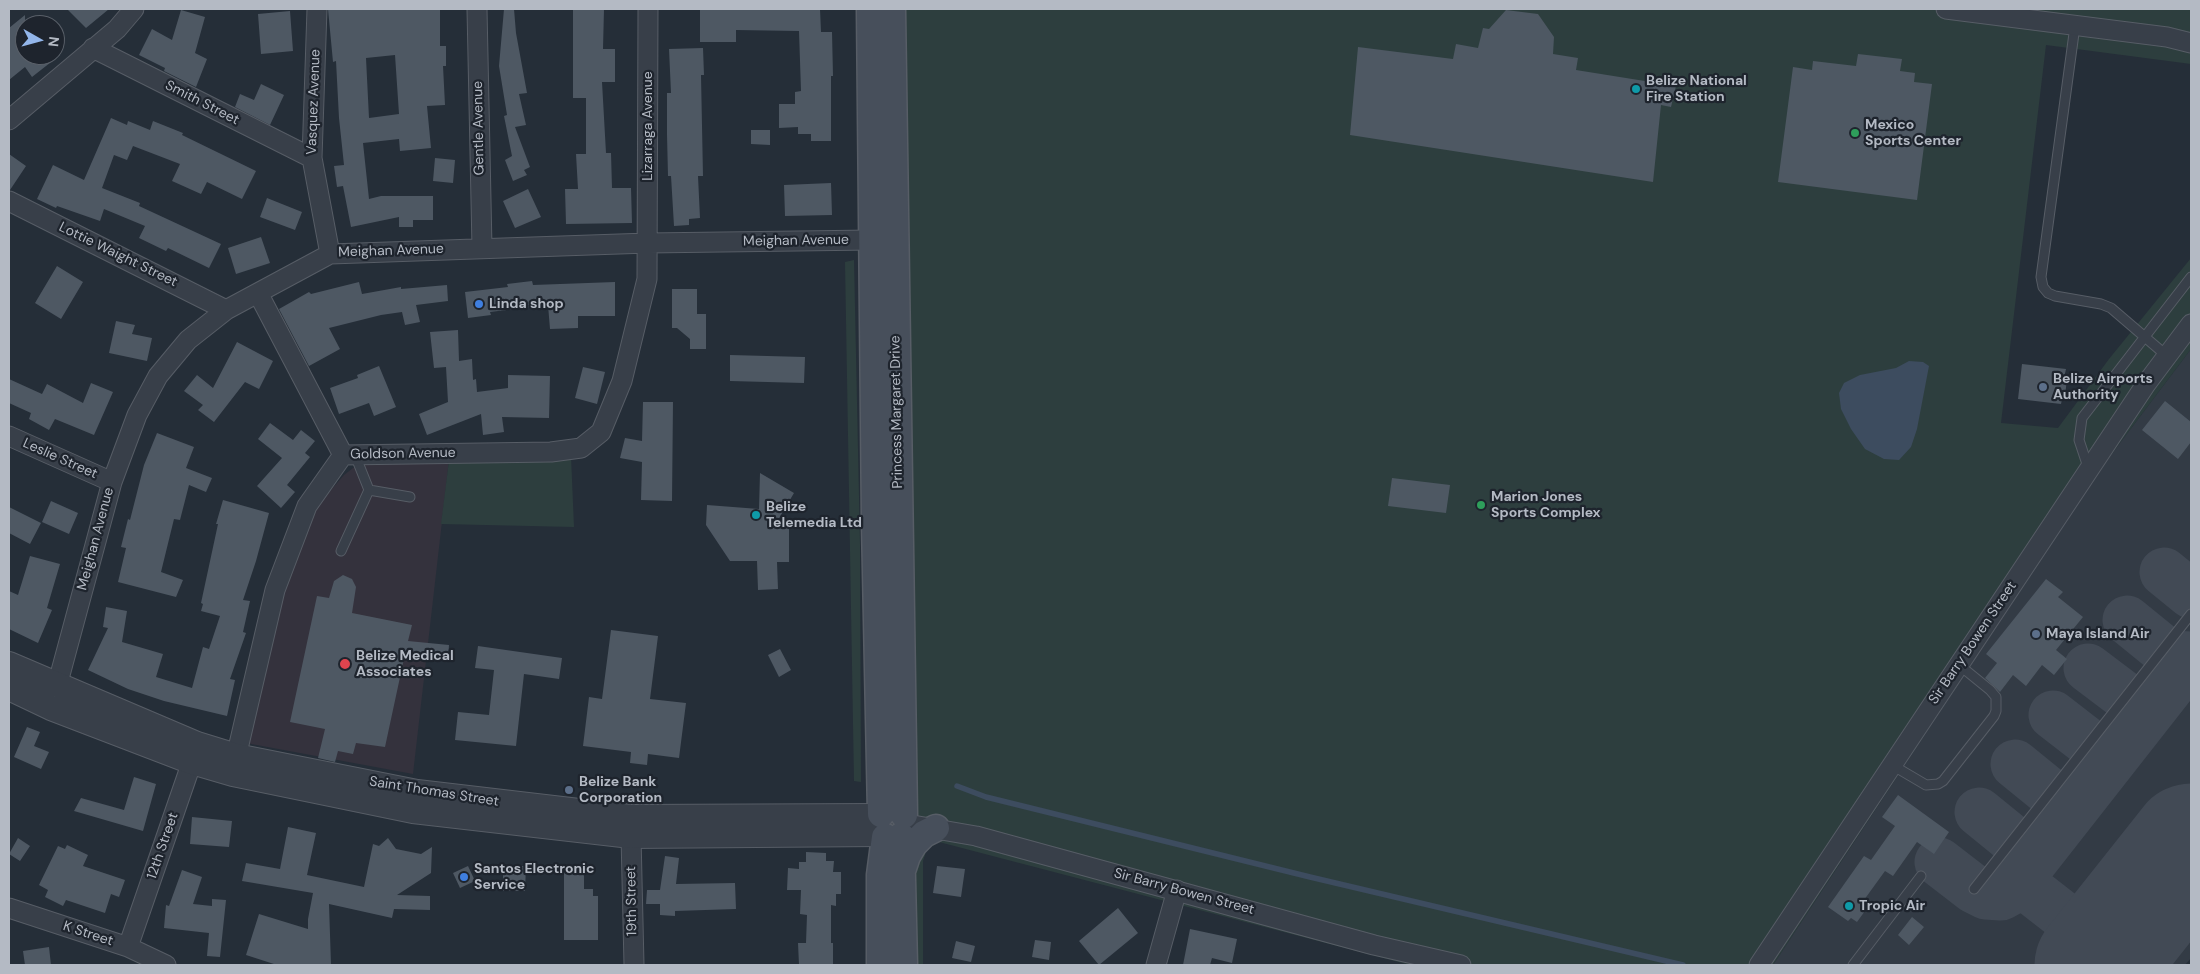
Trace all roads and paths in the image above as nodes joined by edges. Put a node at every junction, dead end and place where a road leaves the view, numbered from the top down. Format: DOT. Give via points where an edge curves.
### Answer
graph roads {
  1 [pos="134,9"];
  2 [pos="317,9"];
  3 [pos="477,9"];
  4 [pos="648,9"];
  5 [pos="870,9"];
  6 [pos="892,9"];
  7 [pos="1946,9"];
  8 [pos="2075,26"];
  9 [pos="2191,43"];
  10 [pos="93,48"];
  11 [pos="9,120"];
  12 [pos="312,158"];
  13 [pos="9,201"];
  14 [pos="872,240"];
  15 [pos="648,243"];
  16 [pos="482,248"];
  17 [pos="330,254"];
  18 [pos="2191,277"];
  19 [pos="258,293"];
  20 [pos="226,310"];
  21 [pos="2191,324"];
  22 [pos="2145,336"];
  23 [pos="2167,356"];
  24 [pos="9,436"];
  25 [pos="349,455"];
  26 [pos="2089,470"];
  27 [pos="112,482"];
  28 [pos="369,490"];
  29 [pos="410,497"];
  30 [pos="341,551"];
  31 [pos="2191,614"];
  32 [pos="9,664"];
  33 [pos="1958,664"];
  34 [pos="57,686"];
  35 [pos="9,688"];
  36 [pos="194,753"];
  37 [pos="235,765"];
  38 [pos="1892,765"];
  39 [pos="551,818"];
  40 [pos="891,825"];
  41 [pos="936,828"];
  42 [pos="631,836"];
  43 [pos="903,869"];
  44 [pos="1921,876"];
  45 [pos="1974,889"];
  46 [pos="1177,890"];
  47 [pos="9,908"];
  48 [pos="128,947"];
  49 [pos="166,965"];
  50 [pos="634,965"];
  51 [pos="880,965"];
  52 [pos="904,965"];
  53 [pos="1156,965"];
  54 [pos="1461,965"];
  55 [pos="1759,965"];
  56 [pos="1853,965"];
  1 -- 10 [label="street" via="117,29"];
  2 -- 12 [label="street, Vasquez Avenue"];
  3 -- 16 [label="street, Gentle Avenue"];
  4 -- 15 [label="street, Lizarraga Avenue"];
  5 -- 14 [label="main road, Princess Margaret Drive"];
  6 -- 40 [label="main road, Princess Margaret Drive"];
  7 -- 8 [label="street"];
  8 -- 9 [label="street"];
  8 -- 22 [label="lane" via="2041,277 2043,287 2055,296 2111,308"];
  10 -- 11 [label="street"];
  10 -- 12 [label="street, Smith Street"];
  12 -- 17 [label="street, Vasquez Avenue"];
  13 -- 20 [label="street, Lottie Waight Street"];
  14 -- 15 [label="street, Meighan Avenue"];
  14 -- 40 [label="main road, Princess Margaret Drive" via="875,524"];
  15 -- 16 [label="street, Meighan Avenue"];
  15 -- 25 [label="street, Goldson Avenue" via="647,279 622,381 601,432 581,448 551,452"];
  16 -- 17 [label="street, Meighan Avenue"];
  17 -- 19 [label="street, Meighan Avenue"];
  18 -- 22 [label="lane"];
  19 -- 20 [label="street, Meighan Avenue"];
  19 -- 25 [label="street"];
  20 -- 27 [label="street, Meighan Avenue" via="188,340 158,376 137,415"];
  21 -- 23 [label="street, Sir Barry Bowen Street"];
  22 -- 23 [label="lane"];
  22 -- 26 [label="lane" via="2082,418 2079,440"];
  23 -- 26 [label="street, Sir Barry Bowen Street"];
  24 -- 27 [label="street, Leslie Street"];
  25 -- 28 [label="lane"];
  25 -- 37 [label="street, Goldson Avenue" via="307,506 275,590"];
  26 -- 33 [label="street, Sir Barry Bowen Street"];
  27 -- 34 [label="street, Meighan Avenue"];
  28 -- 29 [label="lane"];
  28 -- 30 [label="lane"];
  31 -- 45 [label="lane"];
  32 -- 34 [label="street, Saint Thomas Street"];
  33 -- 38 [label="street, Sir Barry Bowen Street"];
  33 -- 38 [label="lane" via="1996,697 1994,716 1938,784 1926,785"];
  34 -- 36 [label="street, Saint Thomas Street"];
  35 -- 36 [label="street, Saint Thomas Street" via="51,708"];
  36 -- 37 [label="street, Saint Thomas Street"];
  36 -- 48 [label="street, 12th Street"];
  37 -- 39 [label="street, Saint Thomas Street" via="413,811"];
  38 -- 55 [label="street, Sir Barry Bowen Street"];
  39 -- 40 [label="street, Saint Thomas Street" via="630,817"];
  39 -- 42 [label="street, Saint Thomas Street"];
  40 -- 41 [label="street, Sir Barry Bowen Street"];
  40 -- 42 [label="street, Saint Thomas Street"];
  40 -- 43 [label="main road, Princess Margaret Drive"];
  40 -- 51 [label="main road, Princess Margaret Drive" via="880,875"];
  41 -- 43 [label="main road" via="914,844"];
  41 -- 46 [label="street, Sir Barry Bowen Street"];
  42 -- 50 [label="street, 19th Street"];
  43 -- 52 [label="main road, Princess Margaret Drive"];
  44 -- 56 [label="lane"];
  46 -- 53 [label="street"];
  46 -- 54 [label="street, Sir Barry Bowen Street" via="1374,945"];
  47 -- 48 [label="street, K Street"];
  48 -- 49 [label="street, K Street"];
}
